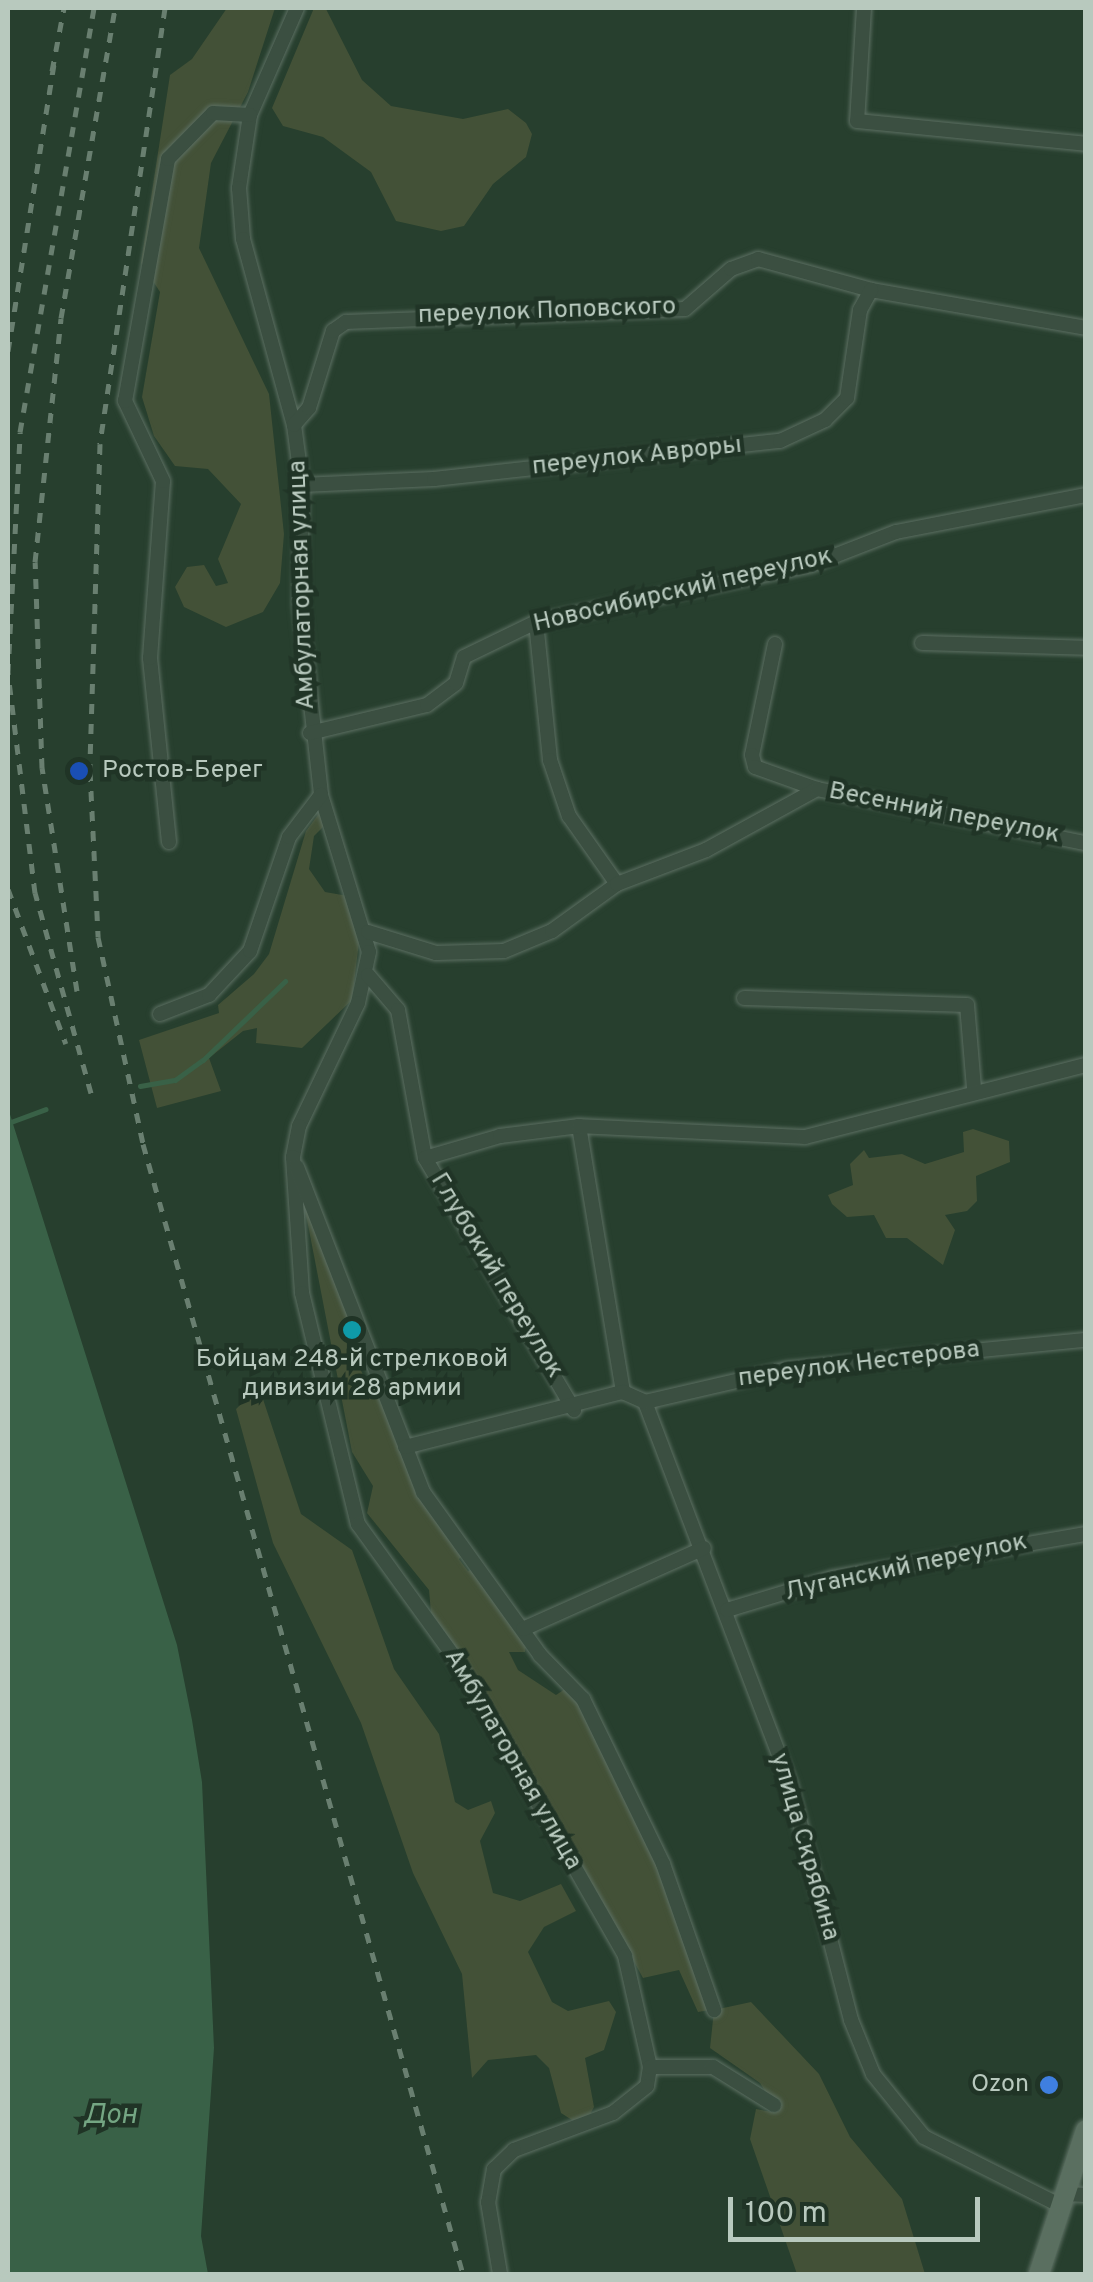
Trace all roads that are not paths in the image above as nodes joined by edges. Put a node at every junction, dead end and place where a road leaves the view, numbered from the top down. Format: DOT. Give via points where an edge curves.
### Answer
graph roads {
  1 [pos="296,8"];
  2 [pos="864,8"];
  3 [pos="250,115"];
  4 [pos="1086,144"];
  5 [pos="871,290"];
  6 [pos="1086,328"];
  7 [pos="294,425"];
  8 [pos="302,485"];
  9 [pos="1086,495"];
  10 [pos="536,622"];
  11 [pos="922,643"];
  12 [pos="775,644"];
  13 [pos="1086,648"];
  14 [pos="310,733"];
  15 [pos="817,789"];
  16 [pos="320,795"];
  17 [pos="169,842"];
  18 [pos="1086,842"];
  19 [pos="616,884"];
  20 [pos="368,932"];
  21 [pos="368,975"];
  22 [pos="744,998"];
  23 [pos="160,1014"];
  24 [pos="1086,1065"];
  25 [pos="974,1089"];
  26 [pos="579,1126"];
  27 [pos="293,1158"];
  28 [pos="424,1158"];
  29 [pos="1086,1340"];
  30 [pos="624,1392"];
  31 [pos="646,1402"];
  32 [pos="574,1410"];
  33 [pos="405,1447"];
  34 [pos="1086,1534"];
  35 [pos="704,1548"];
  36 [pos="727,1610"];
  37 [pos="524,1629"];
  38 [pos="714,2010"];
  39 [pos="650,2066"];
  40 [pos="774,2105"];
  41 [pos="1086,2130"];
  42 [pos="1071,2198"];
  43 [pos="500,2274"];
  44 [pos="1040,2274"];
  1 -- 3 [label="street, Амбулаторная улица"];
  2 -- 4 [label="street" via="856,121"];
  3 -- 7 [label="street, Амбулаторная улица" via="240,188 243,239"];
  3 -- 17 [label="street" via="213,113 168,159 124,401 163,481 150,658"];
  5 -- 6 [label="street, переулок Поповского"];
  5 -- 7 [label="street, переулок Поповского" via="758,259 731,269 685,309 346,322 333,331 309,408"];
  5 -- 8 [label="street, переулок Авроры" via="860,310 846,398 825,420 780,442 434,480"];
  7 -- 8 [label="street, Амбулаторная улица"];
  8 -- 14 [label="street, Амбулаторная улица" via="300,604"];
  9 -- 10 [label="street, Новосибирский переулок" via="896,532 812,566"];
  10 -- 14 [label="street, Новосибирский переулок" via="464,657 456,683 427,705"];
  10 -- 19 [label="street" via="550,760 569,816"];
  11 -- 13 [label="street"];
  12 -- 15 [label="street" via="755,768"];
  14 -- 16 [label="street, Амбулаторная улица"];
  15 -- 18 [label="street, Весенний переулок"];
  15 -- 19 [label="street, Весенний переулок" via="706,850"];
  16 -- 20 [label="street, Амбулаторная улица"];
  16 -- 23 [label="street" via="290,837 250,951 209,995"];
  19 -- 20 [label="street, Весенний переулок" via="552,931 504,950 436,953"];
  20 -- 21 [label="street, Амбулаторная улица"];
  21 -- 27 [label="street, Амбулаторная улица" via="314,1084"];
  21 -- 28 [label="street, Глубокий переулок" via="398,1010"];
  22 -- 25 [label="street" via="968,1005"];
  24 -- 25 [label="street"];
  25 -- 26 [label="street" via="805,1137"];
  26 -- 28 [label="street" via="500,1136"];
  26 -- 30 [label="street"];
  27 -- 33 [label="street"];
  27 -- 39 [label="street, Амбулаторная улица" via="302,1293 358,1524 457,1661 624,1956"];
  28 -- 32 [label="street, Глубокий переулок"];
  29 -- 31 [label="street, переулок Нестерова" via="788,1370"];
  30 -- 31 [label="street"];
  30 -- 32 [label="street"];
  31 -- 35 [label="street, улица Скрябина"];
  32 -- 33 [label="street"];
  33 -- 37 [label="street" via="443,1523"];
  34 -- 36 [label="street, Луганский переулок" via="833,1578"];
  35 -- 36 [label="street, улица Скрябина"];
  35 -- 37 [label="street"];
  36 -- 42 [label="street, улица Скрябина" via="790,1784 851,2020 873,2074 924,2137"];
  37 -- 38 [label="street" via="583,1699 606,1742 663,1864"];
  39 -- 40 [label="street" via="712,2068"];
  39 -- 43 [label="street" via="646,2086 613,2113 514,2150 494,2169 488,2202"];
  41 -- 42 [label="main road"];
  42 -- 44 [label="main road"];
}
